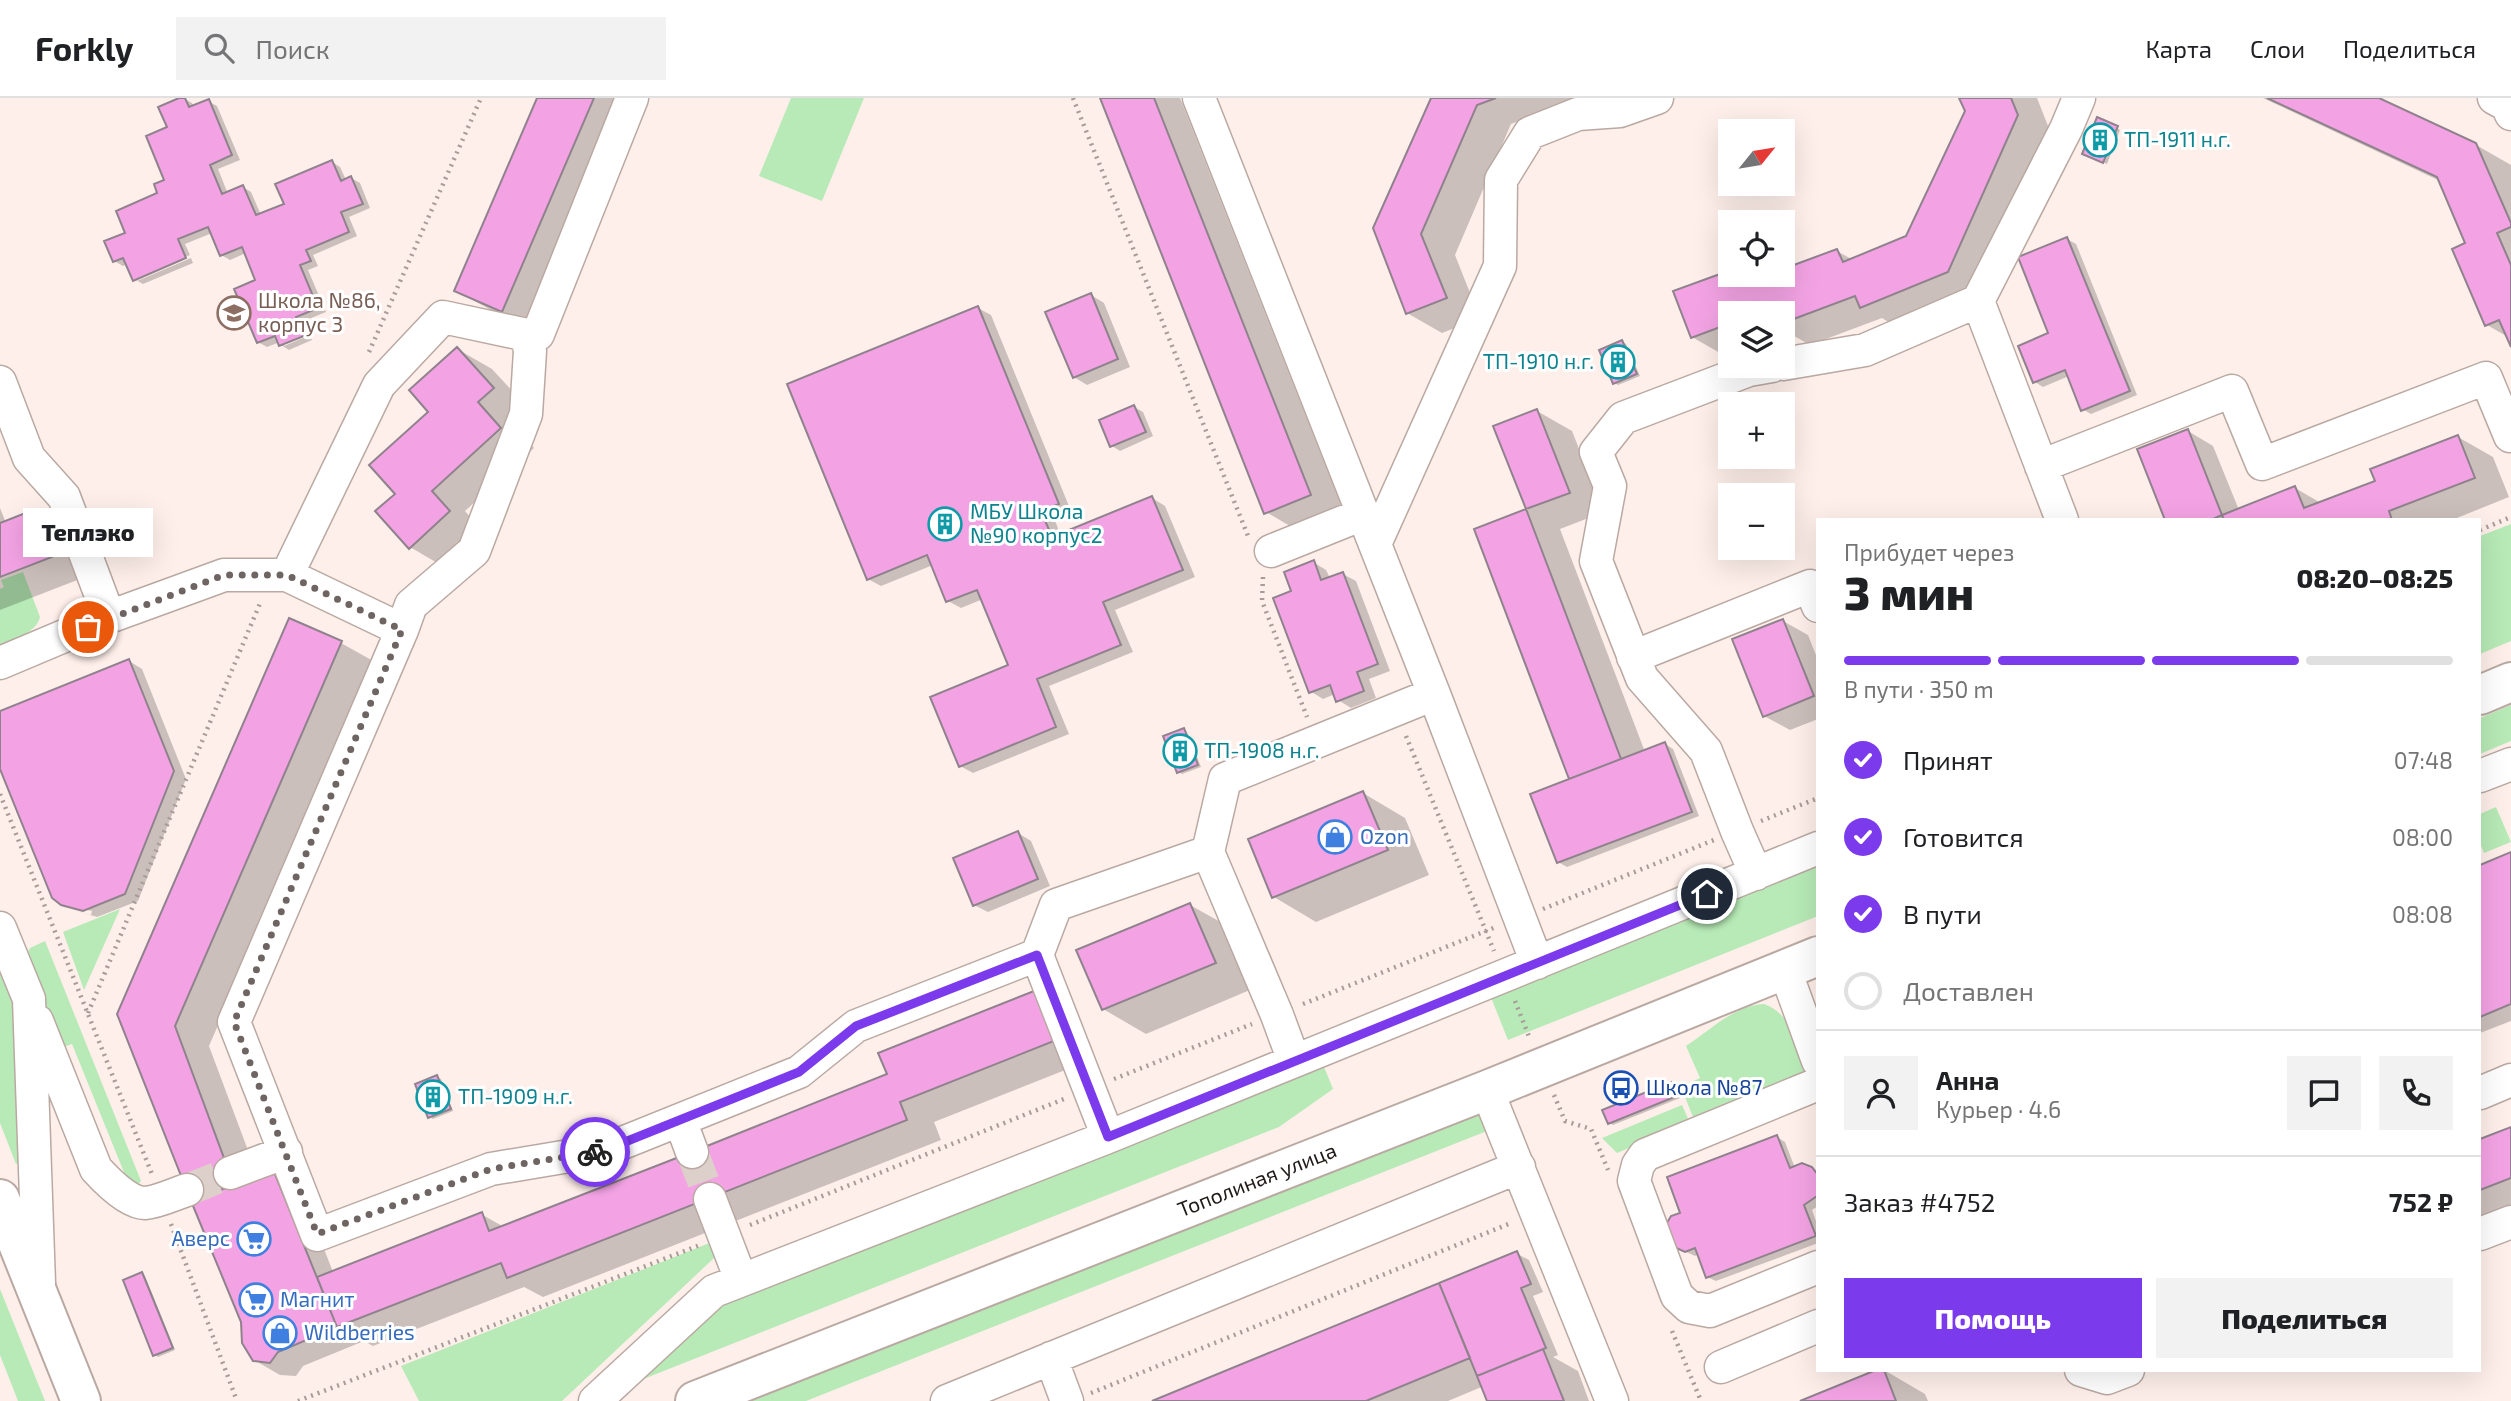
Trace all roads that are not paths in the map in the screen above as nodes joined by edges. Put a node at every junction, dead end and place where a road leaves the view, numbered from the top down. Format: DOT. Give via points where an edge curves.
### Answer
graph roads {
  1 [pos="632,98"];
  2 [pos="1199,98"];
  3 [pos="1657,98"];
  4 [pos="2054,98"];
  5 [pos="2079,98"];
  6 [pos="2066,129"];
  7 [pos="1978,301"];
  8 [pos="527,335"];
  9 [pos="1795,362"];
  10 [pos="1728,378"];
  11 [pos="0,382"];
  12 [pos="2510,436"];
  13 [pos="2041,466"];
  14 [pos="1363,514"];
  15 [pos="2061,518"];
  16 [pos="1375,544"];
  17 [pos="1262,557"];
  18 [pos="287,575"];
  19 [pos="1816,601"];
  20 [pos="109,617"];
  21 [pos="402,630"];
  22 [pos="1633,657"];
  23 [pos="0,663"];
  24 [pos="2511,682"];
  25 [pos="1434,694"];
  26 [pos="2481,695"];
  27 [pos="2511,764"];
  28 [pos="2481,776"];
  29 [pos="1816,849"];
  30 [pos="1208,852"];
  31 [pos="1756,874"];
  32 [pos="0,928"];
  33 [pos="1037,955"];
  34 [pos="1537,963"];
  35 [pos="1802,963"];
  36 [pos="29,999"];
  37 [pos="1816,1049"];
  38 [pos="1294,1061"];
  39 [pos="2511,1080"];
  40 [pos="1816,1085"];
  41 [pos="1487,1090"];
  42 [pos="2481,1093"];
  43 [pos="680,1120"];
  44 [pos="1108,1137"];
  45 [pos="286,1152"];
  46 [pos="692,1152"];
  47 [pos="1519,1167"];
  48 [pos="230,1173"];
  49 [pos="174,1194"];
  50 [pos="0,1199"];
  51 [pos="710,1199"];
  52 [pos="2511,1222"];
  53 [pos="2481,1234"];
  54 [pos="0,1256"];
  55 [pos="1816,1269"];
  56 [pos="741,1280"];
  57 [pos="39,1298"];
  58 [pos="1816,1327"];
  59 [pos="1051,1358"];
  60 [pos="1721,1367"];
  61 [pos="2088,1372"];
  62 [pos="2123,1372"];
  63 [pos="1075,1398"];
  64 [pos="81,1401"];
  65 [pos="595,1401"];
  66 [pos="695,1401"];
  67 [pos="947,1401"];
  68 [pos="1612,1401"];
  1 -- 8 [label="street" via="538,334"];
  2 -- 14 [label="street"];
  3 -- 16 [label="street" via="1620,111 1578,114 1530,133 1501,180 1500,266"];
  4 -- 6 [label="street"];
  5 -- 6 [label="street"];
  6 -- 7 [label="street"];
  7 -- 9 [label="street" via="1865,350"];
  7 -- 13 [label="street"];
  8 -- 18 [label="street" via="443,317 379,386"];
  8 -- 21 [label="street" via="526,414 474,551 411,605"];
  10 -- 22 [label="street" via="1623,418 1596,452 1610,486 1596,561"];
  11 -- 20 [label="street" via="29,458 64,497"];
  12 -- 13 [label="street" via="2486,378 2262,464 2232,391"];
  13 -- 15 [label="street"];
  14 -- 16 [label="street"];
  14 -- 17 [label="street"];
  16 -- 25 [label="street"];
  18 -- 20 [label="street" via="224,575"];
  18 -- 21 [label="street"];
  19 -- 22 [label="street" via="1810,586"];
  20 -- 23 [label="street"];
  21 -- 45 [label="street" via="234,1022"];
  22 -- 31 [label="street" via="1642,678 1706,751"];
  24 -- 26 [label="main road"];
  25 -- 30 [label="street" via="1225,779"];
  25 -- 34 [label="street"];
  27 -- 28 [label="street"];
  29 -- 31 [label="street"];
  30 -- 33 [label="street" via="1056,905"];
  30 -- 38 [label="street"];
  31 -- 34 [label="street"];
  32 -- 36 [label="street"];
  33 -- 43 [label="street" via="856,1026 799,1072"];
  33 -- 44 [label="street"];
  34 -- 38 [label="street"];
  35 -- 37 [label="street"];
  35 -- 41 [label="main road, Тополиная улица"];
  36 -- 49 [label="street" via="96,1169 136,1201 145,1203"];
  36 -- 57 [label="street"];
  38 -- 44 [label="street"];
  39 -- 42 [label="street"];
  40 -- 55 [label="street" via="1645,1155 1634,1181 1677,1296 1689,1307 1710,1311"];
  41 -- 47 [label="street"];
  41 -- 66 [label="main road, Тополиная улица"];
  43 -- 45 [label="street" via="605,1150 491,1169 317,1234"];
  43 -- 46 [label="street"];
  44 -- 56 [label="street"];
  45 -- 48 [label="street"];
  47 -- 59 [label="street"];
  47 -- 68 [label="street"];
  50 -- 57 [label="main road"];
  51 -- 56 [label="street"];
  52 -- 53 [label="street"];
  54 -- 57 [label="street"];
  56 -- 65 [label="street" via="715,1291"];
  57 -- 64 [label="main road"];
  58 -- 60 [label="street"];
  59 -- 63 [label="street"];
  59 -- 67 [label="street"];
  61 -- 62 [label="street" via="2107,1378"];
}
